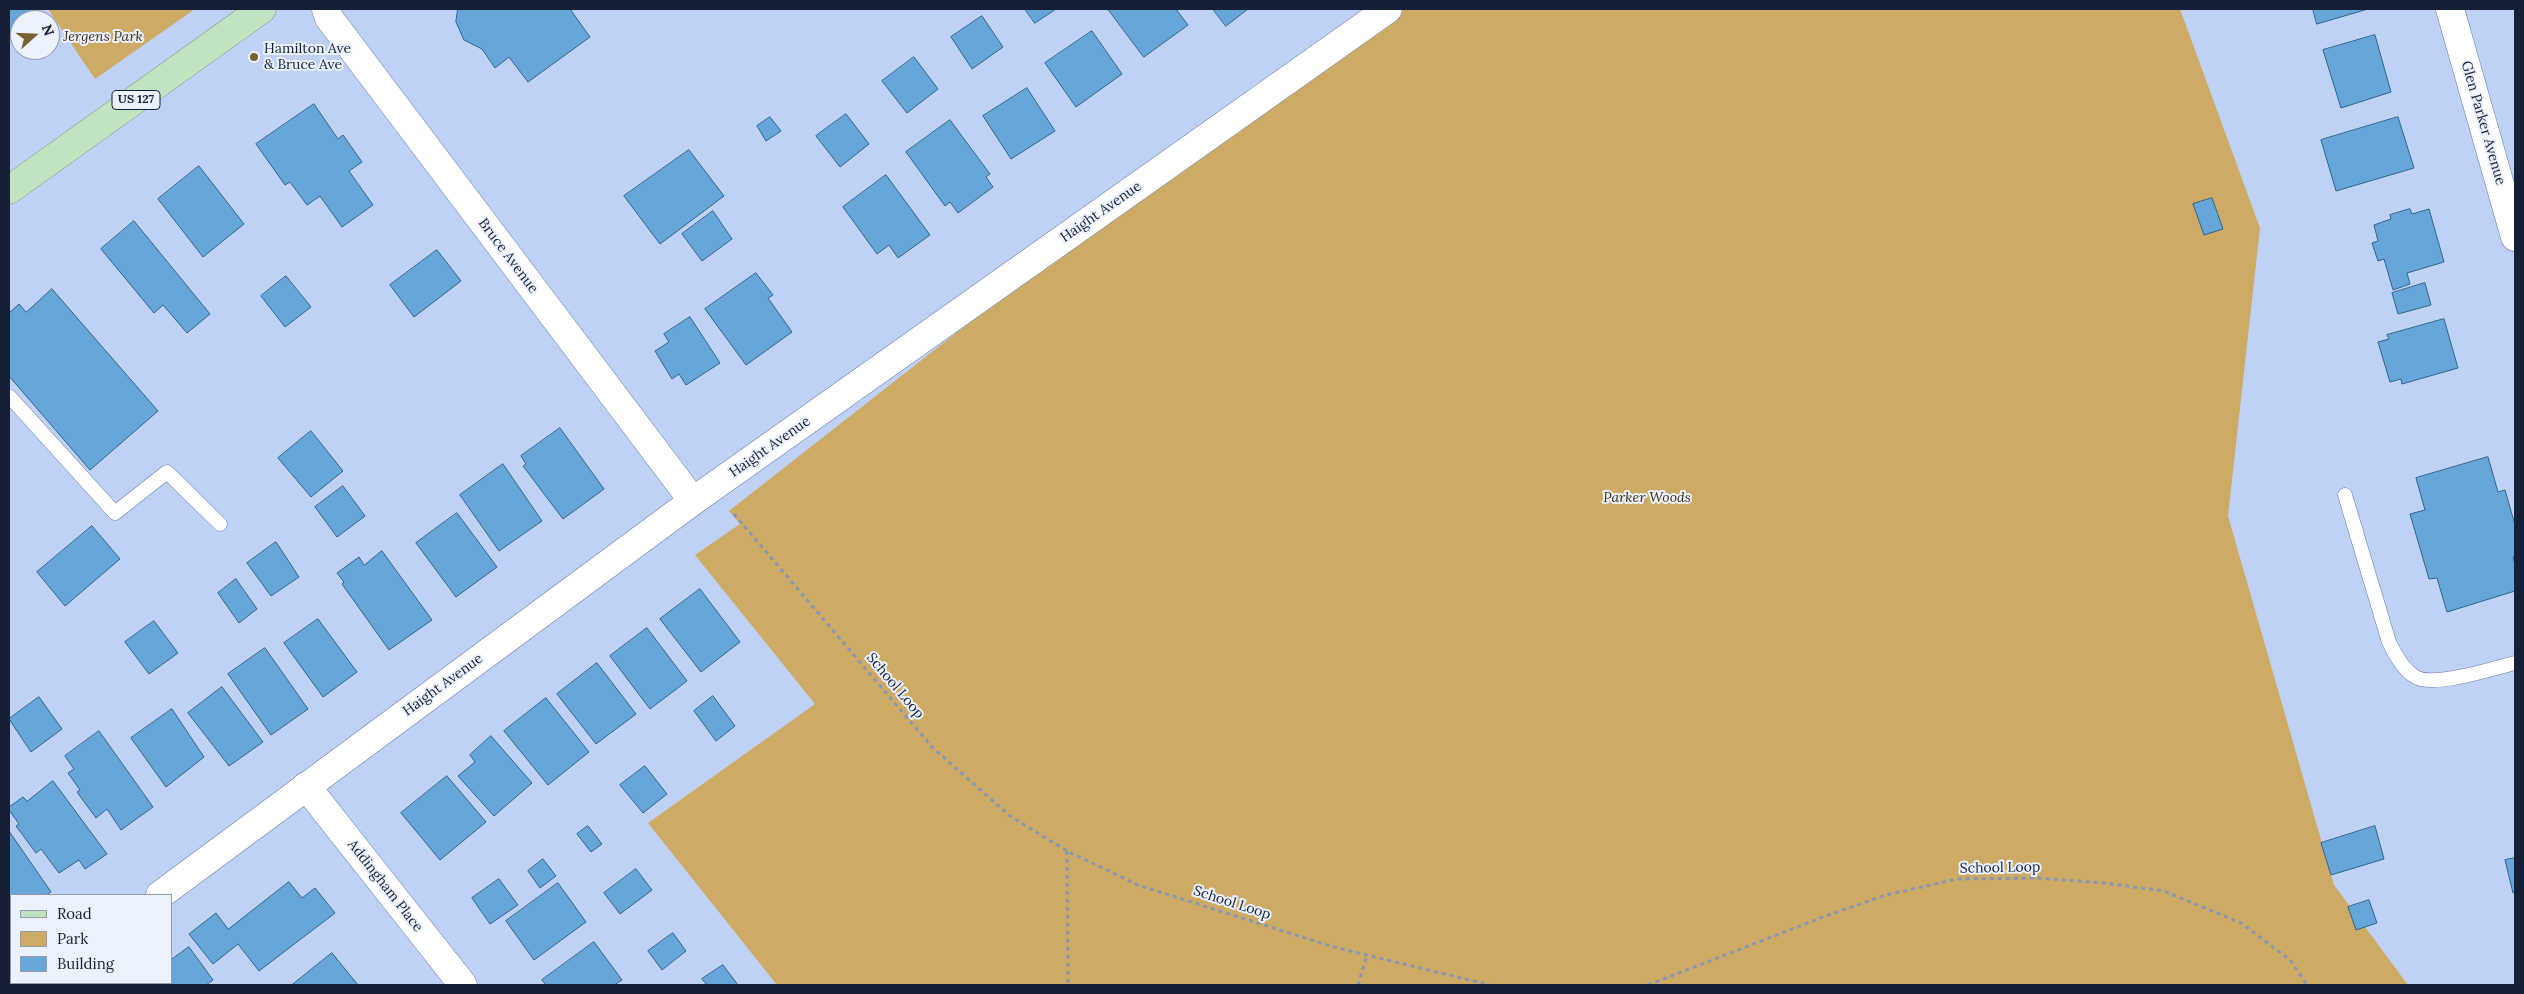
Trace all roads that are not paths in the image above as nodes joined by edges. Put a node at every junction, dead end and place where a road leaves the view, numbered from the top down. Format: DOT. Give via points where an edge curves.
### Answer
graph roads {
  1 [pos="262,9"];
  2 [pos="326,9"];
  3 [pos="1388,9"];
  4 [pos="2450,9"];
  5 [pos="9,190"];
  6 [pos="2515,237"];
  7 [pos="9,396"];
  8 [pos="2345,495"];
  9 [pos="693,502"];
  10 [pos="220,524"];
  11 [pos="2515,663"];
  12 [pos="306,786"];
  13 [pos="161,894"];
  14 [pos="463,985"];
  1 -- 5 [label="main road, US 127"];
  2 -- 9 [label="street, Bruce Avenue" via="329,18"];
  3 -- 9 [label="street, Haight Avenue"];
  4 -- 6 [label="street, Glen Parker Avenue"];
  7 -- 10 [label="lane" via="115,513 167,472"];
  8 -- 11 [label="lane" via="2389,642 2400,662 2415,677 2435,681"];
  9 -- 12 [label="street, Haight Avenue"];
  12 -- 13 [label="street, Haight Avenue"];
  12 -- 14 [label="street, Addingham Place"];
}
